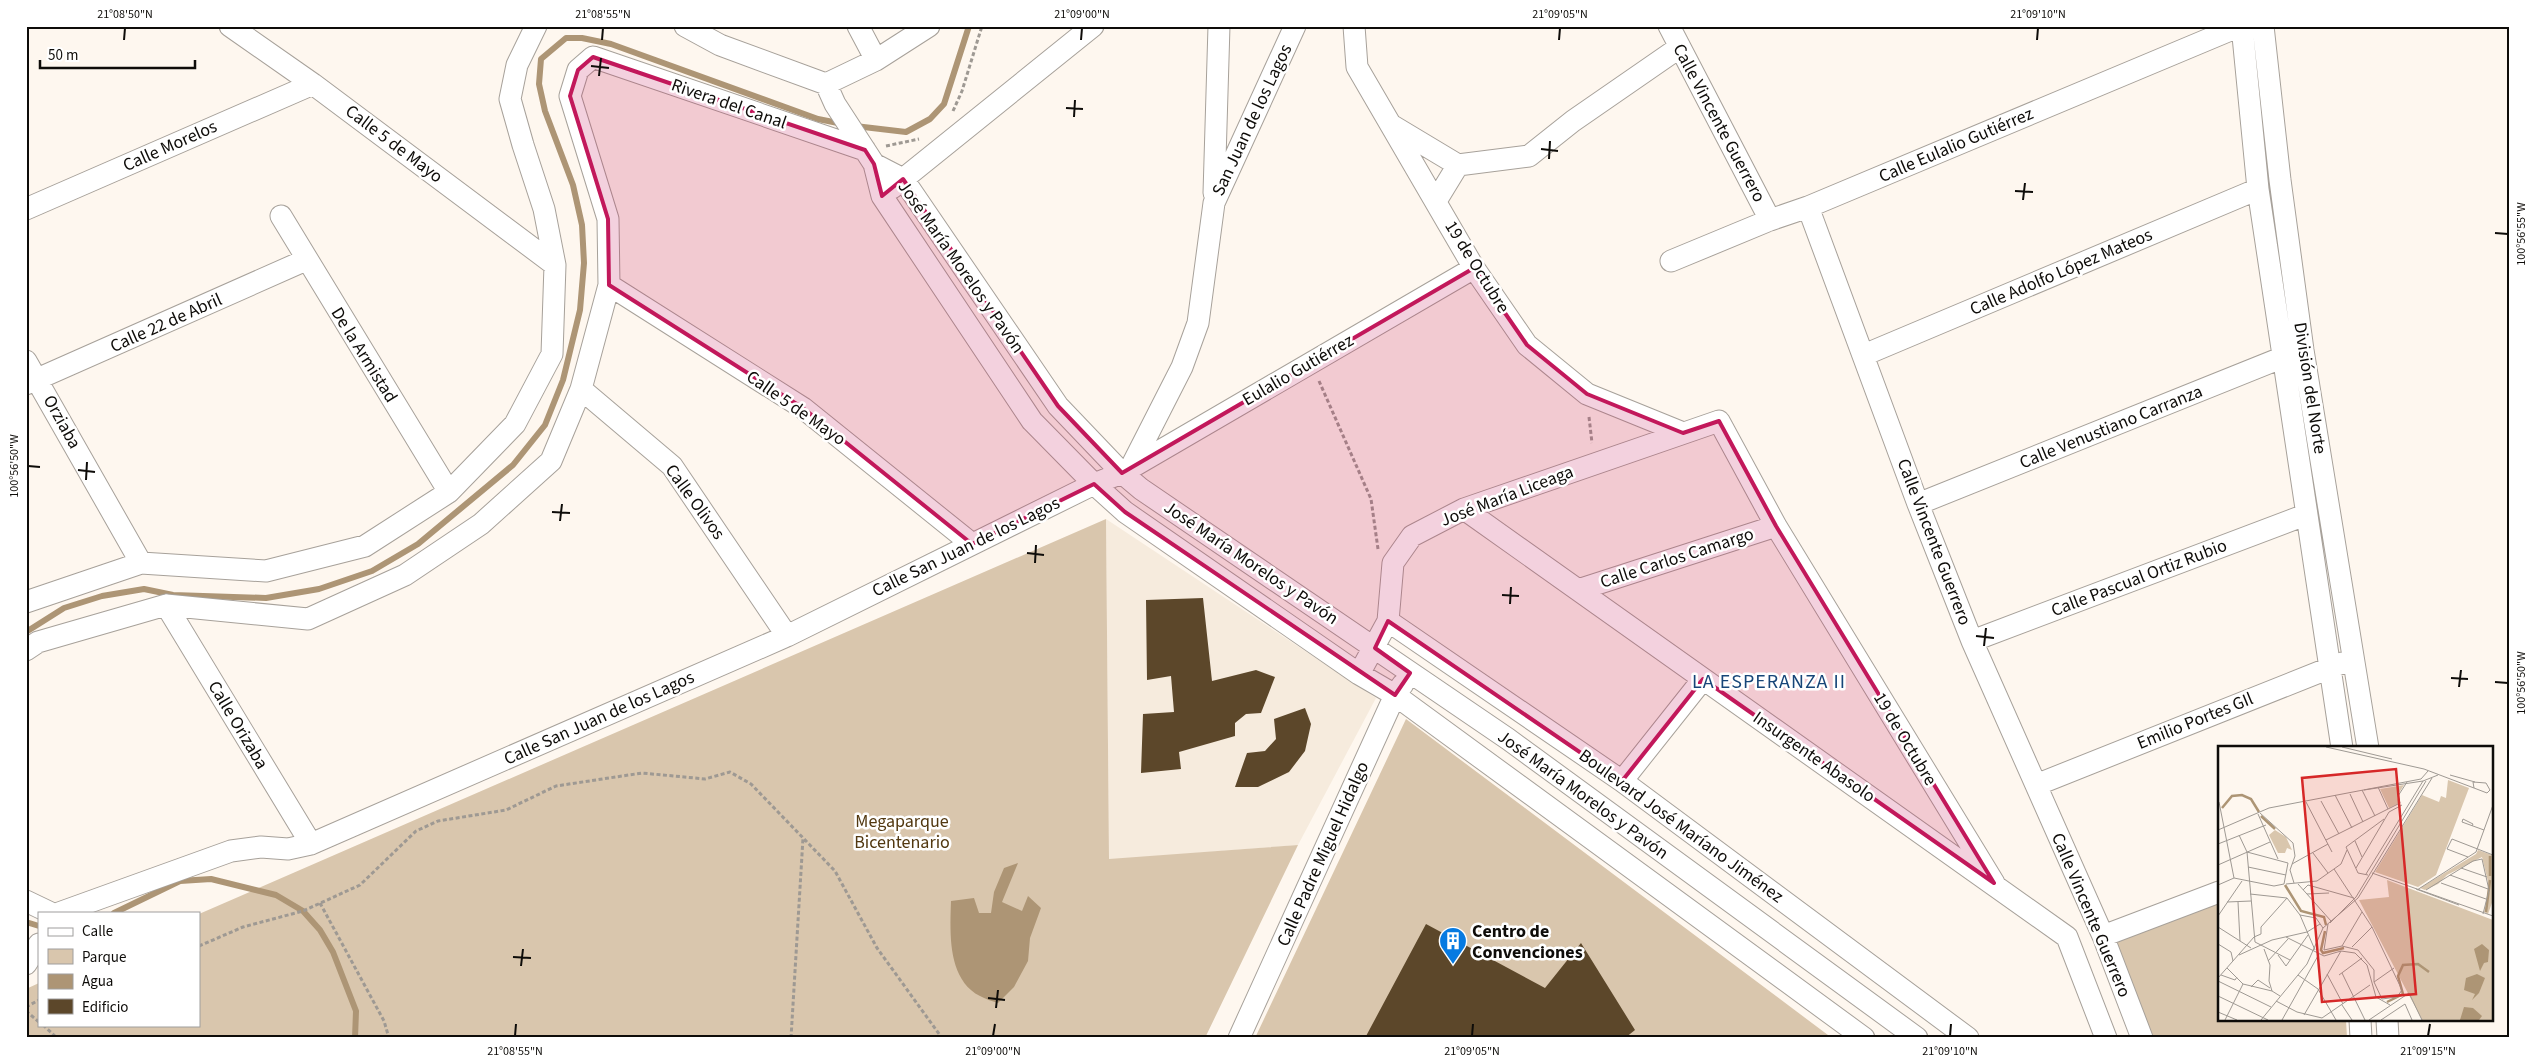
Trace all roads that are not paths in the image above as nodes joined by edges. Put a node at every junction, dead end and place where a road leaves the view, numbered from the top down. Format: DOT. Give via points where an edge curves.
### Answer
graph roads {
  1 [pos="230,26"];
  2 [pos="536,26"];
  3 [pos="685,26"];
  4 [pos="858,26"];
  5 [pos="929,26"];
  6 [pos="1093,26"];
  7 [pos="1219,26"];
  8 [pos="1295,26"];
  9 [pos="1354,26"];
  10 [pos="1669,26"];
  11 [pos="2241,26"];
  12 [pos="2263,26"];
  13 [pos="1680,47"];
  14 [pos="876,60"];
  15 [pos="313,84"];
  16 [pos="826,84"];
  17 [pos="1391,124"];
  18 [pos="867,154"];
  19 [pos="1458,165"];
  20 [pos="903,179"];
  21 [pos="2258,188"];
  22 [pos="882,196"];
  23 [pos="1436,201"];
  24 [pos="1214,202"];
  25 [pos="1808,207"];
  26 [pos="26,209"];
  27 [pos="281,216"];
  28 [pos="1770,220"];
  29 [pos="306,260"];
  30 [pos="1671,261"];
  31 [pos="555,265"];
  32 [pos="1474,268"];
  33 [pos="609,285"];
  34 [pos="2303,350"];
  35 [pos="1864,355"];
  36 [pos="2283,357"];
  37 [pos="26,360"];
  38 [pos="32,382"];
  39 [pos="582,388"];
  40 [pos="1719,421"];
  41 [pos="1683,433"];
  42 [pos="1126,471"];
  43 [pos="1094,484"];
  44 [pos="449,492"];
  45 [pos="1918,504"];
  46 [pos="1464,509"];
  47 [pos="2305,515"];
  48 [pos="1776,526"];
  49 [pos="972,544"];
  50 [pos="141,563"];
  51 [pos="1578,590"];
  52 [pos="26,602"];
  53 [pos="166,605"];
  54 [pos="1388,621"];
  55 [pos="788,636"];
  56 [pos="1972,641"];
  57 [pos="1375,648"];
  58 [pos="26,650"];
  59 [pos="2354,658"];
  60 [pos="2331,667"];
  61 [pos="1410,673"];
  62 [pos="1359,674"];
  63 [pos="1703,679"];
  64 [pos="1395,695"];
  65 [pos="2342,746"];
  66 [pos="2368,746"];
  67 [pos="1622,781"];
  68 [pos="2036,785"];
  69 [pos="311,844"];
  70 [pos="1994,883"];
  71 [pos="2218,892"];
  72 [pos="26,901"];
  73 [pos="49,912"];
  74 [pos="62,912"];
  75 [pos="2102,936"];
  76 [pos="38,946"];
  77 [pos="26,964"];
  78 [pos="2360,1022"];
  79 [pos="2387,1022"];
  80 [pos="1239,1038"];
  81 [pos="1864,1038"];
  82 [pos="1917,1038"];
  83 [pos="1968,1038"];
  84 [pos="2106,1038"];
  85 [pos="2142,1038"];
  86 [pos="2361,1038"];
  87 [pos="2388,1038"];
  1 -- 15 [label="street, Calle 5 de Mayo"];
  2 -- 31 [label="street" via="517,65 510,99 544,209"];
  3 -- 16 [label="street" via="720,45"];
  4 -- 14 [label="street"];
  5 -- 14 [label="street"];
  6 -- 20 [label="street"];
  7 -- 24 [label="street"];
  8 -- 24 [label="street, San Juan de los Lagos"];
  9 -- 17 [label="street, 19 de Octubre" via="1357,67"];
  10 -- 13 [label="street, Calle Vincente Guerrero"];
  11 -- 21 [label="street, División del Norte"];
  11 -- 25 [label="street, Calle Eulalio Gutiérrez"];
  12 -- 34 [label="street, División del Norte"];
  13 -- 19 [label="street" via="1573,121 1529,156"];
  13 -- 28 [label="street, Calle Vincente Guerrero"];
  14 -- 16 [label="street"];
  15 -- 26 [label="street, Calle Morelos"];
  15 -- 31 [label="street, Calle 5 de Mayo"];
  16 -- 18 [label="street"];
  17 -- 19 [label="street"];
  17 -- 23 [label="street, 19 de Octubre"];
  18 -- 20 [label="street, José María Morelos y Pavón"];
  18 -- 22 [label="street, José María Morelos y Pavón"];
  18 -- 33 [label="street, Rivera del Canal" via="592,57 578,70 570,96 608,219"];
  19 -- 23 [label="street"];
  20 -- 22 [label="street"];
  20 -- 42 [label="street, José María Morelos y Pavón" via="1058,406"];
  21 -- 35 [label="street, Calle Adolfo López Mateos"];
  21 -- 36 [label="street, División del Norte"];
  22 -- 43 [label="street, José María Morelos y Pavón" via="1032,421"];
  23 -- 32 [label="street, 19 de Octubre"];
  24 -- 42 [label="street, San Juan de los Lagos" via="1198,323 1182,367"];
  25 -- 28 [label="street, Calle Eulalio Gutiérrez"];
  25 -- 35 [label="street, Calle Vincente Guerrero"];
  27 -- 29 [label="street, De la Armistad"];
  28 -- 30 [label="street, Calle Eulalio Gutiérrez"];
  29 -- 38 [label="street, Calle 22 de Abril"];
  29 -- 44 [label="street, De la Armistad"];
  31 -- 44 [label="street" via="552,354 515,424"];
  32 -- 41 [label="street, 19 de Octubre" via="1527,345 1587,394"];
  32 -- 42 [label="street, Eulalio Gutiérrez"];
  33 -- 39 [label="street"];
  33 -- 49 [label="street, Calle 5 de Mayo" via="803,408"];
  34 -- 36 [label="street, Calle Venustiano Carranza"];
  34 -- 59 [label="street, División del Norte"];
  35 -- 45 [label="street, Calle Vincente Guerrero"];
  36 -- 45 [label="street, Calle Venustiano Carranza"];
  36 -- 47 [label="street, División del Norte"];
  37 -- 38 [label="street, Orziaba"];
  38 -- 50 [label="street, Orziaba"];
  39 -- 53 [label="street" via="551,460 481,524 405,575 308,619"];
  39 -- 55 [label="street, Calle Olivos" via="672,466"];
  40 -- 41 [label="street, José María Liceaga"];
  40 -- 48 [label="street, 19 de Octubre"];
  41 -- 46 [label="street, José María Liceaga"];
  42 -- 43 [label="street, Calle San Juan de los Lagos"];
  42 -- 57 [label="street, José María Morelos y Pavón" via="1141,489"];
  43 -- 49 [label="street, Calle San Juan de los Lagos"];
  43 -- 62 [label="street, José María Morelos y Pavón" via="1125,512"];
  44 -- 50 [label="street" via="364,546 266,571"];
  45 -- 56 [label="street, Calle Vincente Guerrero"];
  46 -- 51 [label="street, Insurgente Abasolo"];
  46 -- 54 [label="street, José María Liceaga" via="1412,536 1397,556 1393,563"];
  47 -- 56 [label="street, Calle Pascual Ortiz Rubio"];
  47 -- 60 [label="street, División del Norte"];
  48 -- 51 [label="street, Calle Carlos Camargo"];
  48 -- 70 [label="street, 19 de Octubre"];
  49 -- 55 [label="street, Calle San Juan de los Lagos"];
  50 -- 52 [label="street"];
  51 -- 63 [label="street, Insurgente Abasolo"];
  53 -- 58 [label="street" via="38,642"];
  53 -- 69 [label="street, Calle Orizaba"];
  54 -- 57 [label="street, José María Liceaga"];
  54 -- 67 [label="street, Boulevard José Maríano Jiménez"];
  55 -- 69 [label="street, Calle San Juan de los Lagos"];
  56 -- 68 [label="street, Calle Vincente Guerrero"];
  57 -- 61 [label="street, José María Morelos y Pavón"];
  57 -- 62 [label="street, José María Liceaga"];
  59 -- 60 [label="street, Emilio Portes GIl"];
  59 -- 66 [label="street, División del Norte"];
  60 -- 65 [label="street, División del Norte"];
  60 -- 68 [label="street, Emilio Portes GIl"];
  61 -- 64 [label="street, Calle Padre Miguel Hidalgo"];
  61 -- 82 [label="street, José María Morelos y Pavón" via="1508,739"];
  62 -- 64 [label="street, José María Morelos y Pavón"];
  63 -- 67 [label="street"];
  63 -- 70 [label="street, Insurgente Abasolo"];
  64 -- 80 [label="street, Calle Padre Miguel Hidalgo"];
  64 -- 81 [label="street, José María Morelos y Pavón"];
  67 -- 83 [label="street, Boulevard José Maríano Jiménez"];
  68 -- 75 [label="street, Calle Vincente Guerrero"];
  69 -- 74 [label="street, Calle San Juan de los Lagos" via="288,849 261,847 231,851"];
  70 -- 84 [label="street, 19 de Octubre" via="2067,937"];
  71 -- 75 [label="street"];
  72 -- 73 [label="street"];
  75 -- 85 [label="street, Calle Vincente Guerrero"];
  76 -- 77 [label="street"];
  78 -- 86 [label="street"];
  79 -- 87 [label="street"];
}
